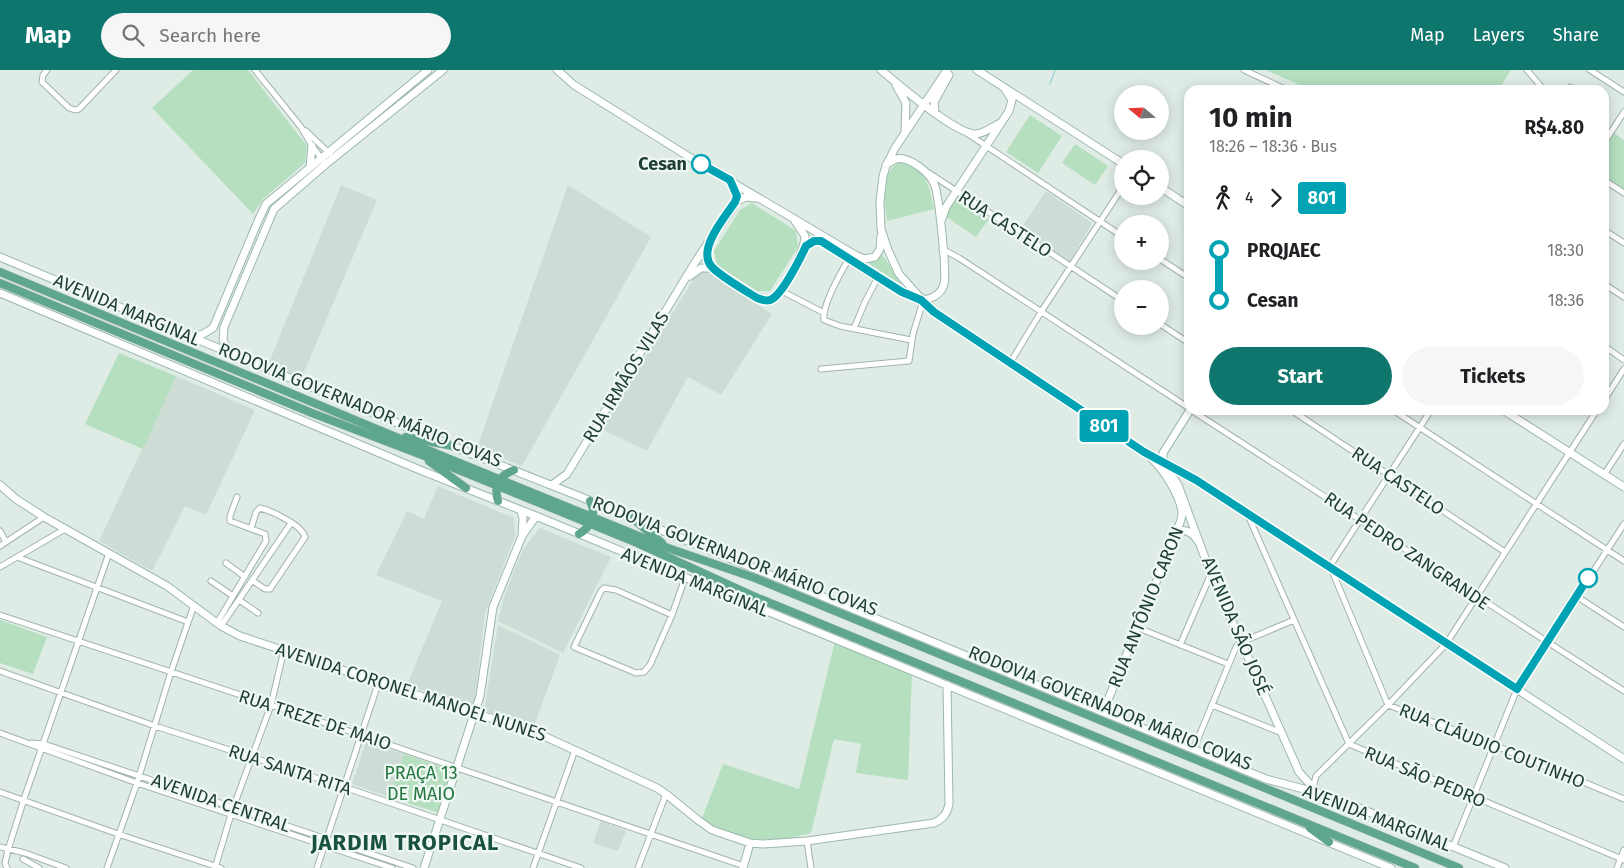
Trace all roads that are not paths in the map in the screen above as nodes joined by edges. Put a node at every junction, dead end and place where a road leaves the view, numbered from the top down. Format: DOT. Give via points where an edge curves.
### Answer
graph roads {
  1 [pos="47,70"];
  2 [pos="116,70"];
  3 [pos="254,70"];
  4 [pos="428,70"];
  5 [pos="443,70"];
  6 [pos="558,70"];
  7 [pos="881,70"];
  8 [pos="948,70"];
  9 [pos="1244,70"];
  10 [pos="1527,70"];
  11 [pos="1590,70"];
  12 [pos="980,71"];
  13 [pos="893,80"];
  14 [pos="1002,85"];
  15 [pos="1276,85"];
  16 [pos="1540,85"];
  17 [pos="1624,92"];
  18 [pos="924,105"];
  19 [pos="1624,112"];
  20 [pos="935,113"];
  21 [pos="1003,121"];
  22 [pos="301,127"];
  23 [pos="956,127"];
  24 [pos="904,134"];
  25 [pos="1609,135"];
  26 [pos="312,146"];
  27 [pos="987,146"];
  28 [pos="328,152"];
  29 [pos="321,158"];
  30 [pos="334,158"];
  31 [pos="1114,158"];
  32 [pos="326,164"];
  33 [pos="310,166"];
  34 [pos="886,166"];
  35 [pos="921,167"];
  36 [pos="730,180"];
  37 [pos="1609,183"];
  38 [pos="956,192"];
  39 [pos="1169,193"];
  40 [pos="1624,193"];
  41 [pos="760,199"];
  42 [pos="1114,200"];
  43 [pos="735,202"];
  44 [pos="1184,203"];
  45 [pos="793,218"];
  46 [pos="1100,221"];
  47 [pos="940,226"];
  48 [pos="882,229"];
  49 [pos="1114,231"];
  50 [pos="1609,233"];
  51 [pos="712,237"];
  52 [pos="1624,243"];
  53 [pos="942,249"];
  54 [pos="0,257"];
  55 [pos="800,257"];
  56 [pos="849,258"];
  57 [pos="1169,265"];
  58 [pos="1071,267"];
  59 [pos="712,268"];
  60 [pos="0,272"];
  61 [pos="1184,275"];
  62 [pos="878,277"];
  63 [pos="686,279"];
  64 [pos="0,283"];
  65 [pos="1609,287"];
  66 [pos="780,290"];
  67 [pos="1,294"];
  68 [pos="1114,295"];
  69 [pos="1624,297"];
  70 [pos="922,300"];
  71 [pos="1041,312"];
  72 [pos="824,313"];
  73 [pos="854,328"];
  74 [pos="1169,330"];
  75 [pos="192,337"];
  76 [pos="911,340"];
  77 [pos="1184,340"];
  78 [pos="1609,350"];
  79 [pos="230,353"];
  80 [pos="1624,360"];
  81 [pos="1010,363"];
  82 [pos="1624,368"];
  83 [pos="821,369"];
  84 [pos="1609,392"];
  85 [pos="1184,405"];
  86 [pos="1186,415"];
  87 [pos="1199,415"];
  88 [pos="1299,415"];
  89 [pos="1400,415"];
  90 [pos="1428,415"];
  91 [pos="1511,415"];
  92 [pos="1594,415"];
  93 [pos="1420,428"];
  94 [pos="386,433"];
  95 [pos="1624,444"];
  96 [pos="453,446"];
  97 [pos="1144,452"];
  98 [pos="1569,452"];
  99 [pos="422,455"];
  100 [pos="1163,462"];
  101 [pos="514,470"];
  102 [pos="567,474"];
  103 [pos="1389,474"];
  104 [pos="1604,475"];
  105 [pos="1196,480"];
  106 [pos="498,482"];
  107 [pos="0,485"];
  108 [pos="552,485"];
  109 [pos="1178,486"];
  110 [pos="1624,487"];
  111 [pos="466,488"];
  112 [pos="568,492"];
  113 [pos="237,498"];
  114 [pos="590,500"];
  115 [pos="498,501"];
  116 [pos="1536,503"];
  117 [pos="521,511"];
  118 [pos="1247,513"];
  119 [pos="536,516"];
  120 [pos="44,517"];
  121 [pos="632,518"];
  122 [pos="1361,519"];
  123 [pos="591,521"];
  124 [pos="291,523"];
  125 [pos="1624,524"];
  126 [pos="65,528"];
  127 [pos="251,529"];
  128 [pos="0,531"];
  129 [pos="579,534"];
  130 [pos="522,536"];
  131 [pos="1175,536"];
  132 [pos="6,542"];
  133 [pos="1201,545"];
  134 [pos="0,546"];
  135 [pos="668,548"];
  136 [pos="1606,549"];
  137 [pos="1505,552"];
  138 [pos="109,553"];
  139 [pos="17,557"];
  140 [pos="1624,561"];
  141 [pos="226,563"];
  142 [pos="1330,566"];
  143 [pos="0,567"];
  144 [pos="1211,574"];
  145 [pos="245,577"];
  146 [pos="685,578"];
  147 [pos="211,581"];
  148 [pos="252,581"];
  149 [pos="97,588"];
  150 [pos="233,596"];
  151 [pos="1576,596"];
  152 [pos="1476,597"];
  153 [pos="239,600"];
  154 [pos="194,605"];
  155 [pos="258,613"];
  156 [pos="0,615"];
  157 [pos="672,615"];
  158 [pos="1294,620"];
  159 [pos="188,622"];
  160 [pos="219,624"];
  161 [pos="1624,627"];
  162 [pos="1136,628"];
  163 [pos="80,640"];
  164 [pos="1242,642"];
  165 [pos="1547,642"];
  166 [pos="1446,644"];
  167 [pos="1180,645"];
  168 [pos="284,650"];
  169 [pos="1228,664"];
  170 [pos="0,671"];
  171 [pos="170,672"];
  172 [pos="379,681"];
  173 [pos="947,685"];
  174 [pos="1517,689"];
  175 [pos="1624,691"];
  176 [pos="60,693"];
  177 [pos="271,705"];
  178 [pos="1212,705"];
  179 [pos="1388,705"];
  180 [pos="1103,712"];
  181 [pos="475,714"];
  182 [pos="155,726"];
  183 [pos="0,733"];
  184 [pos="1282,733"];
  185 [pos="361,735"];
  186 [pos="1349,744"];
  187 [pos="1494,745"];
  188 [pos="43,746"];
  189 [pos="1194,748"];
  190 [pos="575,750"];
  191 [pos="251,757"];
  192 [pos="1624,759"];
  193 [pos="458,768"];
  194 [pos="139,776"];
  195 [pos="1316,776"];
  196 [pos="1304,778"];
  197 [pos="137,783"];
  198 [pos="344,787"];
  199 [pos="1316,791"];
  200 [pos="0,792"];
  201 [pos="666,794"];
  202 [pos="1473,797"];
  203 [pos="24,799"];
  204 [pos="1624,799"];
  205 [pos="556,801"];
  206 [pos="233,808"];
  207 [pos="230,815"];
  208 [pos="441,819"];
  209 [pos="1300,821"];
  210 [pos="118,834"];
  211 [pos="650,834"];
  212 [pos="326,838"];
  213 [pos="807,841"];
  214 [pos="1329,842"];
  215 [pos="750,843"];
  216 [pos="324,845"];
  217 [pos="1453,846"];
  218 [pos="0,847"];
  219 [pos="8,850"];
  220 [pos="1624,850"];
  221 [pos="25,853"];
  222 [pos="537,854"];
  223 [pos="23,859"];
  224 [pos="1622,859"];
  225 [pos="217,867"];
  226 [pos="743,867"];
  227 [pos="7,868"];
  228 [pos="25,868"];
  229 [pos="39,868"];
  230 [pos="66,868"];
  231 [pos="107,868"];
  232 [pos="317,868"];
  233 [pos="392,868"];
  234 [pos="413,868"];
  235 [pos="424,868"];
  236 [pos="533,868"];
  237 [pos="581,868"];
  238 [pos="638,868"];
  239 [pos="811,868"];
  240 [pos="1391,868"];
  241 [pos="1415,868"];
  242 [pos="1459,868"];
  243 [pos="1505,868"];
  244 [pos="1617,868"];
  1 -- 2 [label="street" via="42,75 42,82 75,110"];
  3 -- 22 [label="street"];
  4 -- 28 [label="street"];
  5 -- 30 [label="street"];
  6 -- 36 [label="street" via="600,102"];
  7 -- 13 [label="street"];
  8 -- 18 [label="street"];
  8 -- 20 [label="street" via="950,74 934,102"];
  9 -- 15 [label="street"];
  10 -- 16 [label="street"];
  11 -- 17 [label="street"];
  12 -- 14 [label="street"];
  13 -- 18 [label="street"];
  13 -- 24 [label="street" via="906,103"];
  14 -- 21 [label="street" via="1012,100"];
  14 -- 31 [label="street"];
  18 -- 20 [label="street"];
  18 -- 24 [label="street"];
  19 -- 25 [label="street"];
  20 -- 23 [label="street"];
  21 -- 23 [label="street" via="976,134"];
  21 -- 27 [label="street"];
  22 -- 26 [label="street"];
  22 -- 28 [label="street"];
  23 -- 27 [label="street"];
  24 -- 34 [label="street"];
  26 -- 29 [label="street"];
  26 -- 33 [label="street"];
  27 -- 38 [label="street"];
  27 -- 46 [label="street"];
  28 -- 29 [label="street"];
  28 -- 30 [label="street"];
  29 -- 32 [label="street"];
  29 -- 33 [label="street"];
  30 -- 32 [label="street"];
  32 -- 79 [label="street" via="274,209 224,327 223,340"];
  33 -- 75 [label="street" via="266,204 213,328"];
  34 -- 35 [label="street, RUA CASTELO" via="900,159"];
  34 -- 48 [label="street" via="880,201"];
  35 -- 38 [label="street, RUA CASTELO"];
  35 -- 47 [label="street" via="935,185"];
  36 -- 41 [label="street"];
  36 -- 43 [label="street" via="737,193"];
  37 -- 40 [label="street"];
  38 -- 47 [label="street" via="946,207"];
  38 -- 58 [label="street, RUA CASTELO"];
  39 -- 44 [label="street"];
  41 -- 43 [label="street" via="746,197"];
  41 -- 45 [label="street"];
  42 -- 46 [label="street"];
  43 -- 51 [label="street"];
  45 -- 48 [label="street" via="864,259 878,254"];
  45 -- 55 [label="street" via="805,236"];
  46 -- 49 [label="street"];
  46 -- 58 [label="street"];
  47 -- 53 [label="street"];
  48 -- 70 [label="street" via="899,274"];
  50 -- 52 [label="street"];
  51 -- 59 [label="street" via="707,254"];
  51 -- 63 [label="street, RUA IRMÃOS VILAS"];
  53 -- 70 [label="street" via="945,283 937,295"];
  53 -- 71 [label="street, RUA PEDRO ZANGRANDE"];
  54 -- 75 [label="street, AVENIDA MARGINAL"];
  55 -- 56 [label="street" via="806,246 817,240"];
  55 -- 66 [label="street"];
  56 -- 62 [label="street"];
  56 -- 72 [label="street"];
  57 -- 61 [label="street"];
  58 -- 68 [label="street, RUA CASTELO"];
  58 -- 71 [label="street"];
  59 -- 63 [label="street" via="698,270"];
  59 -- 66 [label="street" via="762,300 772,299"];
  60 -- 94 [label="main road, RODOVIA GOVERNADOR MÁRIO COVAS"];
  62 -- 70 [label="street"];
  62 -- 73 [label="street"];
  63 -- 102 [label="street, RUA IRMÃOS VILAS"];
  64 -- 99 [label="main road, RODOVIA GOVERNADOR MÁRIO COVAS" via="312,413"];
  65 -- 69 [label="street"];
  66 -- 72 [label="street"];
  67 -- 111 [label="street, AVENIDA MARGINAL"];
  70 -- 76 [label="street"];
  70 -- 81 [label="street" via="934,312"];
  71 -- 81 [label="street"];
  71 -- 85 [label="street, RUA PEDRO ZANGRANDE"];
  72 -- 73 [label="street" via="824,320 829,323"];
  73 -- 76 [label="street"];
  74 -- 77 [label="street"];
  75 -- 79 [label="street, AVENIDA MARGINAL"];
  76 -- 83 [label="street" via="909,361"];
  78 -- 80 [label="street"];
  79 -- 96 [label="street, AVENIDA MARGINAL"];
  81 -- 97 [label="street"];
  82 -- 84 [label="street"];
  86 -- 100 [label="street" via="1163,453"];
  87 -- 122 [label="street, RUA PEDRO ZANGRANDE"];
  88 -- 103 [label="street, RUA CASTELO"];
  89 -- 93 [label="street"];
  90 -- 93 [label="street"];
  91 -- 98 [label="street"];
  92 -- 98 [label="street"];
  93 -- 103 [label="street"];
  93 -- 116 [label="street"];
  94 -- 96 [label="main road"];
  94 -- 106 [label="main road, RODOVIA GOVERNADOR MÁRIO COVAS"];
  95 -- 104 [label="street"];
  96 -- 101 [label="street, AVENIDA MARGINAL"];
  97 -- 100 [label="street"];
  97 -- 131 [label="street, RUA ANTÔNIO CARON" via="1165,475 1181,506 1182,515"];
  98 -- 104 [label="street"];
  98 -- 116 [label="street"];
  99 -- 106 [label="main road, RODOVIA GOVERNADOR MÁRIO COVAS"];
  99 -- 111 [label="main road"];
  100 -- 105 [label="street"];
  100 -- 109 [label="street, AVENIDA SÃO JOSÉ"];
  101 -- 106 [label="main road"];
  101 -- 108 [label="street, AVENIDA MARGINAL"];
  102 -- 108 [label="street, RUA IRMÃOS VILAS"];
  102 -- 112 [label="street"];
  103 -- 122 [label="street"];
  103 -- 137 [label="street, RUA CASTELO"];
  104 -- 110 [label="street"];
  105 -- 109 [label="street" via="1182,477"];
  105 -- 118 [label="street"];
  106 -- 115 [label="main road"];
  106 -- 123 [label="main road, RODOVIA GOVERNADOR MÁRIO COVAS"];
  107 -- 120 [label="street, AVENIDA CORONEL MANOEL NUNES"];
  108 -- 112 [label="street, AVENIDA MARGINAL"];
  109 -- 133 [label="street, AVENIDA SÃO JOSÉ"];
  111 -- 115 [label="street, AVENIDA MARGINAL"];
  112 -- 114 [label="street, AVENIDA MARGINAL"];
  113 -- 127 [label="street" via="230,519"];
  114 -- 121 [label="street, AVENIDA MARGINAL"];
  114 -- 123 [label="main road" via="593,506"];
  115 -- 117 [label="street, AVENIDA MARGINAL"];
  116 -- 136 [label="street"];
  116 -- 137 [label="street"];
  117 -- 119 [label="street, AVENIDA MARGINAL"];
  117 -- 130 [label="street"];
  118 -- 142 [label="street"];
  118 -- 158 [label="street, RUA SÃO PEDRO"];
  119 -- 129 [label="street, AVENIDA MARGINAL"];
  119 -- 130 [label="street"];
  120 -- 126 [label="street, AVENIDA CORONEL MANOEL NUNES"];
  120 -- 132 [label="street"];
  121 -- 135 [label="main road"];
  121 -- 180 [label="street, AVENIDA MARGINAL"];
  122 -- 142 [label="street"];
  122 -- 152 [label="street, RUA PEDRO ZANGRANDE"];
  123 -- 129 [label="main road"];
  123 -- 135 [label="main road, RODOVIA GOVERNADOR MÁRIO COVAS"];
  123 -- 209 [label="main road, RODOVIA GOVERNADOR MÁRIO COVAS" via="762,600"];
  124 -- 127 [label="street" via="260,508"];
  124 -- 148 [label="street"];
  124 -- 148 [label="street" via="305,537 273,587 268,590"];
  125 -- 136 [label="street"];
  126 -- 138 [label="street, AVENIDA CORONEL MANOEL NUNES"];
  126 -- 139 [label="street"];
  127 -- 145 [label="street" via="265,534 266,541"];
  128 -- 132 [label="street"];
  129 -- 146 [label="street, AVENIDA MARGINAL"];
  130 -- 181 [label="street" via="493,607 483,683"];
  131 -- 133 [label="street" via="1186,531"];
  131 -- 162 [label="street, RUA ANTÔNIO CARON"];
  132 -- 134 [label="street"];
  133 -- 144 [label="street, AVENIDA SÃO JOSÉ"];
  135 -- 242 [label="main road, RODOVIA GOVERNADOR MÁRIO COVAS" via="755,578"];
  136 -- 140 [label="street"];
  136 -- 151 [label="street"];
  137 -- 152 [label="street"];
  138 -- 149 [label="street"];
  138 -- 154 [label="street, AVENIDA CORONEL MANOEL NUNES"];
  139 -- 143 [label="street"];
  139 -- 149 [label="street"];
  141 -- 145 [label="street"];
  142 -- 166 [label="street"];
  142 -- 179 [label="street, RUA CLÁUDIO COUTINHO"];
  144 -- 164 [label="street, AVENIDA SÃO JOSÉ"];
  144 -- 167 [label="street"];
  145 -- 150 [label="street"];
  146 -- 157 [label="street"];
  146 -- 173 [label="street, AVENIDA MARGINAL"];
  147 -- 150 [label="street"];
  148 -- 153 [label="street"];
  149 -- 159 [label="street"];
  149 -- 163 [label="street"];
  150 -- 160 [label="street"];
  151 -- 161 [label="street"];
  151 -- 165 [label="street"];
  152 -- 165 [label="street, RUA PEDRO ZANGRANDE"];
  152 -- 166 [label="street"];
  153 -- 155 [label="street"];
  153 -- 160 [label="street"];
  154 -- 159 [label="street"];
  154 -- 160 [label="street, AVENIDA CORONEL MANOEL NUNES"];
  156 -- 163 [label="street, RUA TREZE DE MAIO"];
  157 -- 157 [label="street" via="644,672 636,673 574,647 604,588 616,590"];
  158 -- 164 [label="street"];
  158 -- 186 [label="street, RUA SÃO PEDRO"];
  159 -- 171 [label="street"];
  160 -- 168 [label="street, AVENIDA CORONEL MANOEL NUNES" via="240,636"];
  162 -- 167 [label="street"];
  162 -- 180 [label="street, RUA ANTÔNIO CARON"];
  163 -- 171 [label="street, RUA TREZE DE MAIO"];
  163 -- 176 [label="street"];
  164 -- 169 [label="street"];
  164 -- 184 [label="street, AVENIDA SÃO JOSÉ"];
  165 -- 174 [label="street"];
  165 -- 175 [label="street, RUA PEDRO ZANGRANDE"];
  166 -- 174 [label="street"];
  166 -- 179 [label="street"];
  167 -- 169 [label="street"];
  168 -- 172 [label="street, AVENIDA CORONEL MANOEL NUNES"];
  168 -- 177 [label="street"];
  169 -- 178 [label="street"];
  170 -- 176 [label="street, RUA SANTA RITA"];
  171 -- 177 [label="street, RUA TREZE DE MAIO"];
  171 -- 182 [label="street"];
  172 -- 181 [label="street, AVENIDA CORONEL MANOEL NUNES"];
  172 -- 185 [label="street"];
  173 -- 213 [label="street, AVENIDA CORONEL MANOEL NUNES" via="949,797 944,816 934,823"];
  173 -- 214 [label="street, AVENIDA MARGINAL"];
  174 -- 187 [label="street"];
  174 -- 192 [label="street"];
  176 -- 182 [label="street, RUA SANTA RITA"];
  176 -- 188 [label="street"];
  177 -- 185 [label="street, RUA TREZE DE MAIO"];
  177 -- 191 [label="street"];
  178 -- 184 [label="street"];
  178 -- 189 [label="street"];
  179 -- 186 [label="street"];
  179 -- 187 [label="street, RUA CLÁUDIO COUTINHO"];
  180 -- 189 [label="street, AVENIDA MARGINAL"];
  181 -- 190 [label="street, AVENIDA CORONEL MANOEL NUNES" via="522,726"];
  181 -- 193 [label="street"];
  182 -- 191 [label="street, RUA SANTA RITA"];
  182 -- 194 [label="street"];
  183 -- 188 [label="street, AVENIDA CENTRAL"];
  184 -- 196 [label="street, AVENIDA SÃO JOSÉ"];
  185 -- 193 [label="street, RUA TREZE DE MAIO"];
  185 -- 198 [label="street"];
  186 -- 195 [label="street"];
  186 -- 202 [label="street, RUA SÃO PEDRO"];
  187 -- 202 [label="street"];
  187 -- 204 [label="street, RUA CLÁUDIO COUTINHO"];
  188 -- 194 [label="street, AVENIDA CENTRAL"];
  188 -- 197 [label="street, AVENIDA CENTRAL"];
  188 -- 203 [label="street"];
  189 -- 199 [label="street, AVENIDA MARGINAL" via="1266,778"];
  190 -- 201 [label="street, AVENIDA CORONEL MANOEL NUNES"];
  190 -- 205 [label="street"];
  191 -- 198 [label="street, RUA SANTA RITA"];
  191 -- 206 [label="street"];
  193 -- 205 [label="street, RUA TREZE DE MAIO"];
  193 -- 208 [label="street"];
  194 -- 197 [label="street"];
  194 -- 206 [label="street, AVENIDA CENTRAL"];
  195 -- 196 [label="street"];
  195 -- 199 [label="street"];
  196 -- 199 [label="street, AVENIDA SÃO JOSÉ"];
  197 -- 207 [label="street, AVENIDA CENTRAL"];
  197 -- 210 [label="street"];
  198 -- 208 [label="street, RUA SANTA RITA"];
  198 -- 212 [label="street"];
  199 -- 217 [label="street, AVENIDA MARGINAL"];
  200 -- 203 [label="street"];
  201 -- 211 [label="street"];
  201 -- 215 [label="street, AVENIDA CORONEL MANOEL NUNES" via="712,830"];
  202 -- 217 [label="street"];
  202 -- 224 [label="street, RUA SÃO PEDRO"];
  203 -- 210 [label="street"];
  203 -- 219 [label="street"];
  205 -- 211 [label="street, RUA TREZE DE MAIO"];
  205 -- 222 [label="street"];
  206 -- 207 [label="street"];
  206 -- 212 [label="street, AVENIDA CENTRAL"];
  207 -- 216 [label="street, AVENIDA CENTRAL"];
  207 -- 225 [label="street"];
  208 -- 222 [label="street, RUA SANTA RITA"];
  208 -- 235 [label="street"];
  209 -- 214 [label="main road"];
  209 -- 241 [label="main road, RODOVIA GOVERNADOR MÁRIO COVAS"];
  210 -- 225 [label="street"];
  210 -- 231 [label="street"];
  211 -- 226 [label="street, RUA TREZE DE MAIO"];
  211 -- 238 [label="street"];
  212 -- 216 [label="street"];
  212 -- 234 [label="street, AVENIDA CENTRAL"];
  213 -- 215 [label="street, AVENIDA CORONEL MANOEL NUNES"];
  213 -- 239 [label="street"];
  214 -- 240 [label="street, AVENIDA MARGINAL"];
  215 -- 226 [label="street"];
  216 -- 232 [label="street"];
  216 -- 233 [label="street, AVENIDA CENTRAL"];
  217 -- 243 [label="street, AVENIDA MARGINAL"];
  218 -- 219 [label="street"];
  219 -- 221 [label="street"];
  219 -- 227 [label="street"];
  220 -- 224 [label="street"];
  221 -- 223 [label="street"];
  221 -- 230 [label="street"];
  222 -- 236 [label="street"];
  222 -- 237 [label="street, RUA SANTA RITA"];
  223 -- 228 [label="street"];
  223 -- 229 [label="street"];
  224 -- 244 [label="street"];
}
